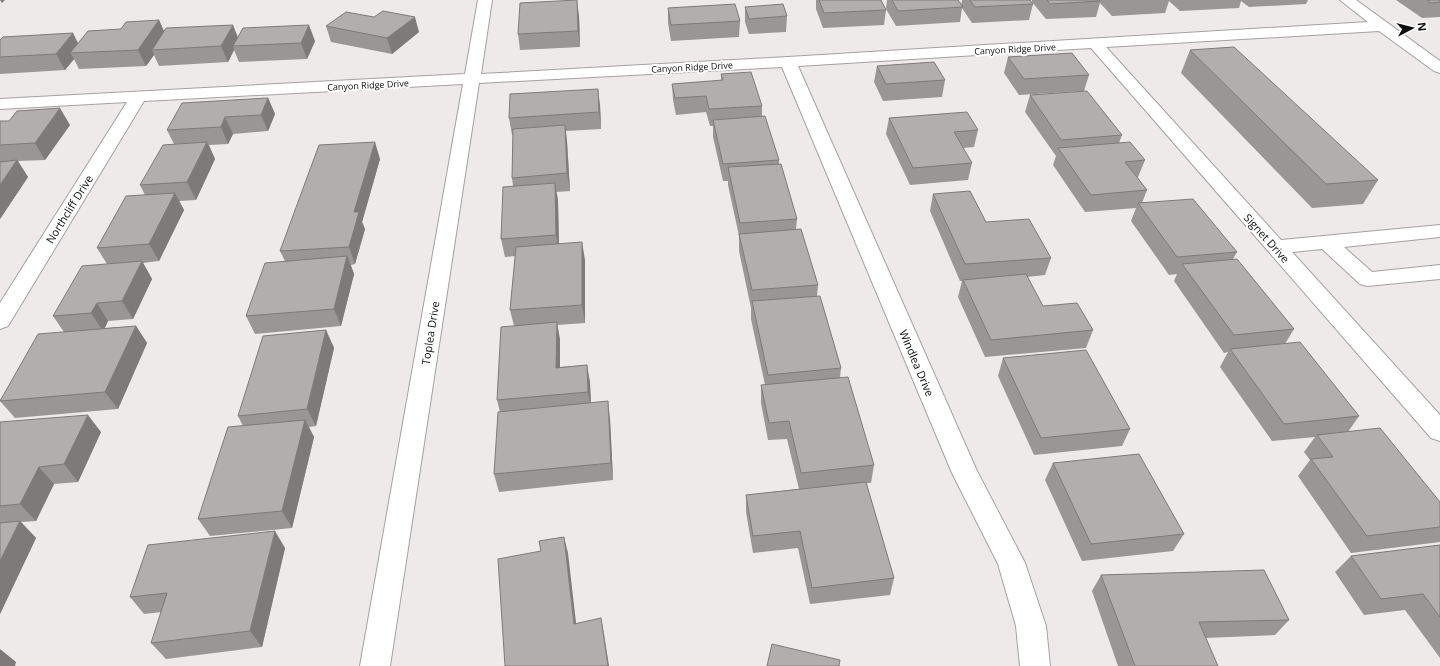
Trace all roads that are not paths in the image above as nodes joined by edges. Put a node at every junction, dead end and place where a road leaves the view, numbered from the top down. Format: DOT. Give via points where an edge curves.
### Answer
graph roads {
  1 [pos="486,0"];
  2 [pos="1347,0"];
  3 [pos="1383,26"];
  4 [pos="1095,44"];
  5 [pos="788,62"];
  6 [pos="1440,68"];
  7 [pos="472,79"];
  8 [pos="138,97"];
  9 [pos="0,104"];
  10 [pos="1440,231"];
  11 [pos="1327,242"];
  12 [pos="1276,247"];
  13 [pos="1440,272"];
  14 [pos="0,321"];
  15 [pos="1440,431"];
  16 [pos="375,666"];
  17 [pos="1035,666"];
  1 -- 7 [label="street, Toplea Drive"];
  2 -- 3 [label="street"];
  3 -- 4 [label="street, Canyon Ridge Drive"];
  3 -- 6 [label="street"];
  4 -- 5 [label="street, Canyon Ridge Drive"];
  4 -- 12 [label="street, Signet Drive"];
  5 -- 7 [label="street, Canyon Ridge Drive"];
  5 -- 17 [label="street, Windlea Drive" via="965,473 1011,563 1031,626"];
  7 -- 8 [label="street, Canyon Ridge Drive"];
  7 -- 16 [label="street, Toplea Drive"];
  8 -- 9 [label="street, Canyon Ridge Drive"];
  8 -- 14 [label="street, Northcliff Drive"];
  10 -- 11 [label="street"];
  11 -- 12 [label="street"];
  11 -- 13 [label="street" via="1367,279"];
  12 -- 15 [label="street, Signet Drive"];
}
